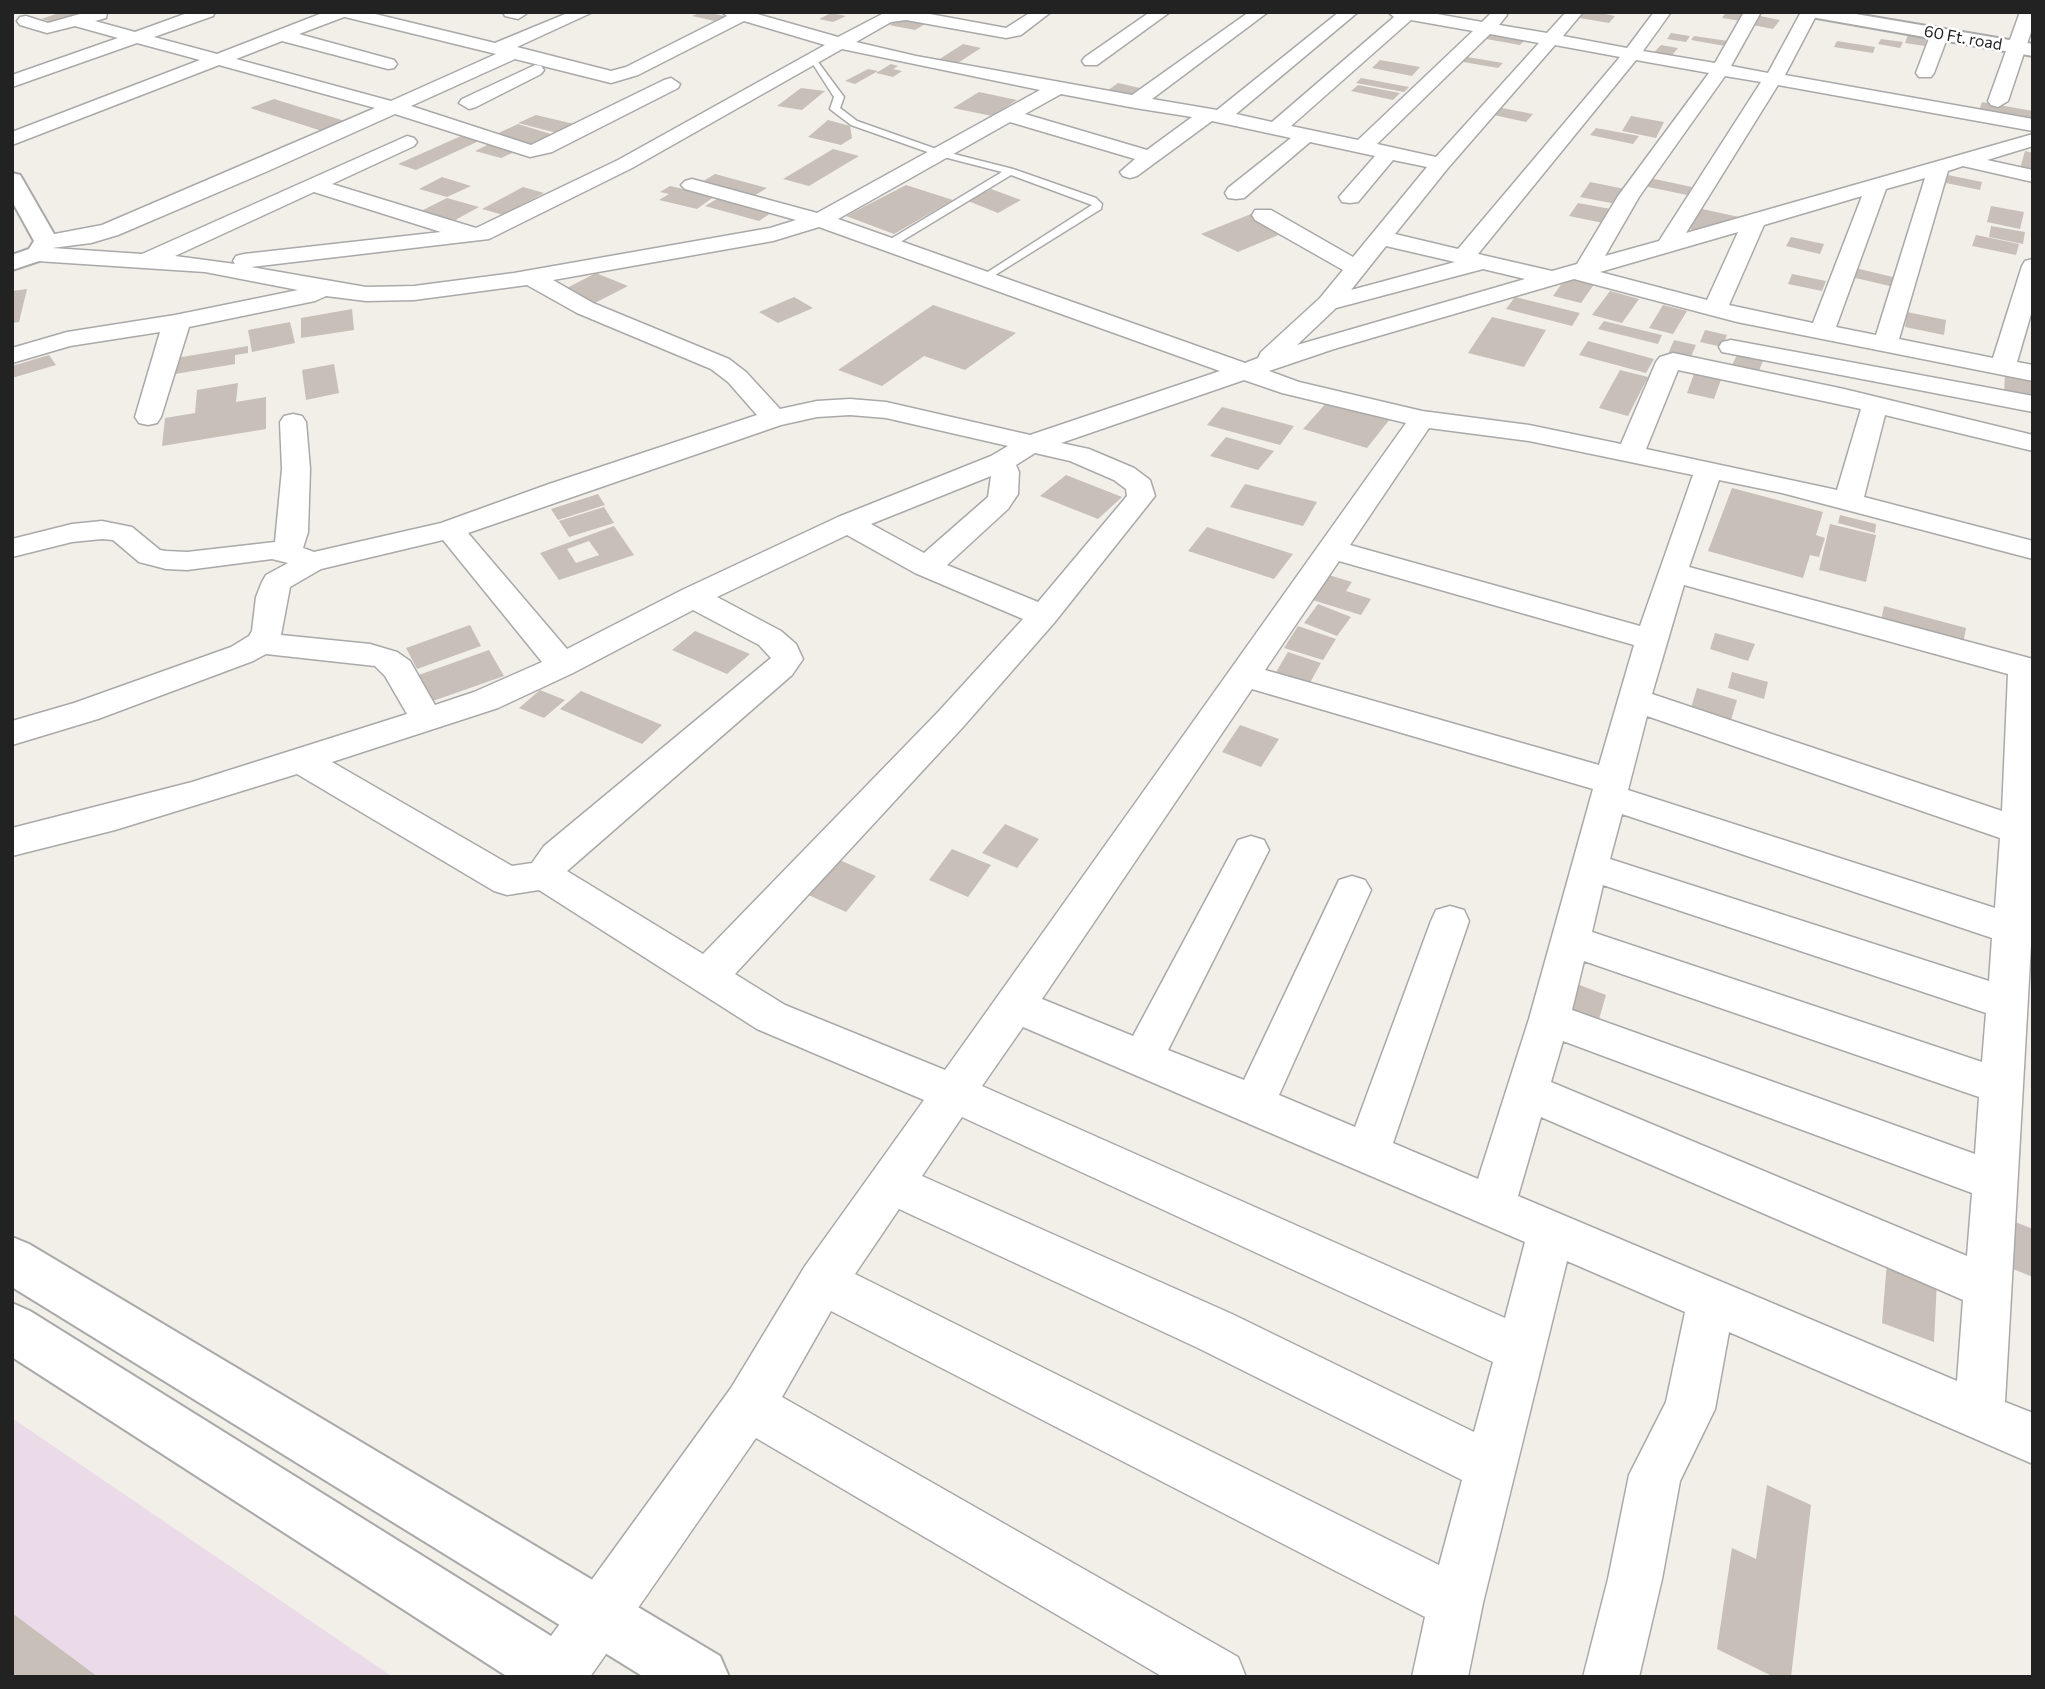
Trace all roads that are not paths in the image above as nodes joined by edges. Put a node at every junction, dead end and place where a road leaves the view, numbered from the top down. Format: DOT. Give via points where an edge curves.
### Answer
graph roads {
  1 [pos="53,12"];
  2 [pos="104,12"];
  3 [pos="207,12"];
  4 [pos="287,12"];
  5 [pos="343,12"];
  6 [pos="585,12"];
  7 [pos="964,12"];
  8 [pos="1044,12"];
  9 [pos="1162,12"];
  10 [pos="1260,12"];
  11 [pos="1350,12"];
  12 [pos="1502,12"];
  13 [pos="1575,12"];
  14 [pos="1663,12"];
  15 [pos="1753,12"];
  16 [pos="1811,12"];
  17 [pos="1935,12"];
  18 [pos="2029,12"];
  19 [pos="517,13"];
  20 [pos="1404,13"];
  21 [pos="737,14"];
  22 [pos="1840,14"];
  23 [pos="141,15"];
  24 [pos="320,20"];
  25 [pos="77,21"];
  26 [pos="19,23"];
  27 [pos="946,23"];
  28 [pos="174,24"];
  29 [pos="1486,29"];
  30 [pos="200,31"];
  31 [pos="1934,32"];
  32 [pos="281,35"];
  33 [pos="135,38"];
  34 [pos="226,38"];
  35 [pos="457,40"];
  36 [pos="1551,40"];
  37 [pos="838,43"];
  38 [pos="252,46"];
  39 [pos="2026,48"];
  40 [pos="508,50"];
  41 [pos="1631,55"];
  42 [pos="217,59"];
  43 [pos="812,60"];
  44 [pos="551,61"];
  45 [pos="1091,61"];
  46 [pos="387,64"];
  47 [pos="1720,70"];
  48 [pos="1925,73"];
  49 [pos="1774,79"];
  50 [pos="12,81"];
  51 [pos="671,84"];
  52 [pos="1058,88"];
  53 [pos="1998,101"];
  54 [pos="1135,102"];
  55 [pos="469,103"];
  56 [pos="393,108"];
  57 [pos="1006,115"];
  58 [pos="1214,115"];
  59 [pos="1926,122"];
  60 [pos="1274,130"];
  61 [pos="1305,136"];
  62 [pos="2030,138"];
  63 [pos="12,139"];
  64 [pos="407,142"];
  65 [pos="1362,148"];
  66 [pos="939,153"];
  67 [pos="1387,154"];
  68 [pos="1150,157"];
  69 [pos="1441,164"];
  70 [pos="1952,164"];
  71 [pos="1010,171"];
  72 [pos="1129,173"];
  73 [pos="2033,176"];
  74 [pos="1877,184"];
  75 [pos="692,185"];
  76 [pos="316,186"];
  77 [pos="14,187"];
  78 [pos="1236,193"];
  79 [pos="1350,197"];
  80 [pos="1263,215"];
  81 [pos="1755,219"];
  82 [pos="820,220"];
  83 [pos="225,226"];
  84 [pos="483,233"];
  85 [pos="1382,238"];
  86 [pos="1668,244"];
  87 [pos="888,245"];
  88 [pos="42,248"];
  89 [pos="316,254"];
  90 [pos="1474,259"];
  91 [pos="12,263"];
  92 [pos="140,263"];
  93 [pos="205,265"];
  94 [pos="2033,266"];
  95 [pos="1356,268"];
  96 [pos="1570,272"];
  97 [pos="522,279"];
  98 [pos="984,279"];
  99 [pos="333,290"];
  100 [pos="1328,303"];
  101 [pos="1715,309"];
  102 [pos="180,323"];
  103 [pos="1822,332"];
  104 [pos="1885,344"];
  105 [pos="1731,347"];
  106 [pos="12,356"];
  107 [pos="2003,367"];
  108 [pos="1254,369"];
  109 [pos="2033,373"];
  110 [pos="2033,404"];
  111 [pos="1875,405"];
  112 [pos="148,417"];
  113 [pos="774,418"];
  114 [pos="1422,419"];
  115 [pos="293,422"];
  116 [pos="2033,443"];
  117 [pos="1031,444"];
  118 [pos="1631,453"];
  119 [pos="1001,462"];
  120 [pos="1709,469"];
  121 [pos="1848,502"];
  122 [pos="848,523"];
  123 [pos="450,530"];
  124 [pos="12,548"];
  125 [pos="1331,549"];
  126 [pos="2033,550"];
  127 [pos="299,557"];
  128 [pos="926,568"];
  129 [pos="1672,572"];
  130 [pos="693,597"];
  131 [pos="1043,616"];
  132 [pos="1651,639"];
  133 [pos="260,643"];
  134 [pos="562,665"];
  135 [pos="2029,669"];
  136 [pos="1243,675"];
  137 [pos="1634,700"];
  138 [pos="426,720"];
  139 [pos="12,733"];
  140 [pos="301,760"];
  141 [pos="1611,790"];
  142 [pos="2026,833"];
  143 [pos="12,842"];
  144 [pos="1251,850"];
  145 [pos="1591,867"];
  146 [pos="544,875"];
  147 [pos="1352,890"];
  148 [pos="1450,921"];
  149 [pos="2011,929"];
  150 [pos="1570,940"];
  151 [pos="706,976"];
  152 [pos="2007,1003"];
  153 [pos="1014,1005"];
  154 [pos="1549,1020"];
  155 [pos="1142,1060"];
  156 [pos="2001,1087"];
  157 [pos="1526,1091"];
  158 [pos="953,1093"];
  159 [pos="1254,1104"];
  160 [pos="1368,1153"];
  161 [pos="1995,1181"];
  162 [pos="890,1184"];
  163 [pos="1492,1206"];
  164 [pos="1551,1231"];
  165 [pos="12,1260"];
  166 [pos="822,1282"];
  167 [pos="1988,1288"];
  168 [pos="1711,1300"];
  169 [pos="12,1328"];
  170 [pos="1521,1350"];
  171 [pos="749,1406"];
  172 [pos="1979,1416"];
  173 [pos="2033,1439"];
  174 [pos="1491,1467"];
  175 [pos="1456,1603"];
  176 [pos="599,1615"];
  177 [pos="560,1675"];
  178 [pos="699,1677"];
  179 [pos="1218,1677"];
  180 [pos="1440,1677"];
  181 [pos="1611,1677"];
  1 -- 26 [label="street"];
  2 -- 25 [label="street"];
  3 -- 28 [label="street"];
  4 -- 24 [label="street"];
  5 -- 24 [label="street"];
  5 -- 35 [label="street"];
  6 -- 40 [label="street"];
  7 -- 27 [label="street"];
  8 -- 27 [label="street" via="1006,33"];
  9 -- 45 [label="street"];
  10 -- 54 [label="street"];
  11 -- 58 [label="street"];
  12 -- 29 [label="street"];
  13 -- 36 [label="street"];
  14 -- 41 [label="street"];
  15 -- 47 [label="street"];
  16 -- 22 [label="street, 60 Ft. road"];
  16 -- 49 [label="street"];
  17 -- 31 [label="street"];
  18 -- 39 [label="street"];
  19 -- 35 [label="street"];
  20 -- 29 [label="street"];
  20 -- 60 [label="street"];
  21 -- 37 [label="street"];
  21 -- 44 [label="street" via="623,75 599,75"];
  22 -- 31 [label="street, 60 Ft. road"];
  23 -- 28 [label="street"];
  24 -- 32 [label="street"];
  25 -- 26 [label="street" via="47,28"];
  25 -- 33 [label="street"];
  27 -- 37 [label="street" via="906,15 887,17"];
  28 -- 30 [label="street"];
  28 -- 33 [label="street"];
  29 -- 36 [label="street"];
  29 -- 65 [label="street"];
  31 -- 39 [label="street, 60 Ft. road"];
  31 -- 48 [label="street"];
  32 -- 38 [label="street"];
  32 -- 46 [label="street"];
  33 -- 42 [label="street"];
  33 -- 50 [label="street"];
  34 -- 38 [label="street"];
  35 -- 40 [label="street"];
  36 -- 41 [label="street"];
  36 -- 69 [label="street"];
  37 -- 43 [label="street"];
  37 -- 52 [label="street"];
  38 -- 42 [label="street"];
  39 -- 53 [label="street"];
  40 -- 44 [label="street"];
  40 -- 56 [label="street"];
  41 -- 47 [label="street"];
  41 -- 90 [label="street"];
  42 -- 56 [label="street"];
  42 -- 63 [label="street"];
  43 -- 66 [label="lane" via="839,97 835,109 843,117"];
  43 -- 84 [label="street" via="625,164"];
  44 -- 55 [label="street"];
  47 -- 49 [label="street"];
  47 -- 96 [label="street"];
  49 -- 62 [label="street"];
  49 -- 86 [label="street"];
  51 -- 56 [label="street" via="545,148 530,151 478,131"];
  52 -- 54 [label="street"];
  52 -- 57 [label="street"];
  54 -- 58 [label="street"];
  56 -- 88 [label="street" via="110,230"];
  57 -- 66 [label="street"];
  57 -- 68 [label="street"];
  58 -- 60 [label="street"];
  58 -- 68 [label="street"];
  59 -- 62 [label="street"];
  60 -- 61 [label="street"];
  61 -- 65 [label="street"];
  61 -- 78 [label="street"];
  62 -- 70 [label="street"];
  64 -- 76 [label="street"];
  65 -- 67 [label="street"];
  66 -- 71 [label="lane"];
  66 -- 82 [label="street"];
  67 -- 69 [label="street"];
  67 -- 79 [label="street"];
  68 -- 72 [label="street"];
  69 -- 85 [label="street"];
  70 -- 73 [label="street"];
  70 -- 74 [label="street"];
  70 -- 104 [label="street"];
  71 -- 87 [label="lane"];
  71 -- 98 [label="lane" via="1092,200 1096,209"];
  74 -- 81 [label="street"];
  74 -- 103 [label="street"];
  75 -- 82 [label="street"];
  76 -- 83 [label="street"];
  76 -- 84 [label="street"];
  77 -- 88 [label="street"];
  80 -- 95 [label="street"];
  81 -- 86 [label="street"];
  81 -- 101 [label="street"];
  82 -- 87 [label="street"];
  82 -- 97 [label="street" via="773,234"];
  83 -- 89 [label="street"];
  83 -- 92 [label="street"];
  84 -- 89 [label="street"];
  84 -- 97 [label="street"];
  85 -- 90 [label="street"];
  85 -- 95 [label="street"];
  86 -- 96 [label="street"];
  87 -- 98 [label="street"];
  88 -- 91 [label="street"];
  88 -- 92 [label="street"];
  89 -- 93 [label="street"];
  90 -- 96 [label="street"];
  90 -- 100 [label="street"];
  92 -- 93 [label="street"];
  93 -- 99 [label="street"];
  94 -- 107 [label="street"];
  95 -- 100 [label="street"];
  96 -- 101 [label="street"];
  96 -- 108 [label="street"];
  97 -- 99 [label="street" via="414,293"];
  97 -- 113 [label="street" via="720,365"];
  98 -- 108 [label="street"];
  99 -- 102 [label="street"];
  100 -- 108 [label="street"];
  101 -- 103 [label="street"];
  102 -- 106 [label="street" via="67,339"];
  102 -- 112 [label="street" via="174,328"];
  103 -- 104 [label="street"];
  104 -- 107 [label="street"];
  105 -- 110 [label="street"];
  107 -- 109 [label="street"];
  108 -- 114 [label="street" via="1291,388"];
  108 -- 117 [label="street"];
  111 -- 116 [label="street"];
  111 -- 118 [label="street" via="1673,361"];
  111 -- 121 [label="street"];
  113 -- 117 [label="street" via="817,409 869,408"];
  113 -- 123 [label="street"];
  114 -- 118 [label="street"];
  114 -- 125 [label="street"];
  115 -- 127 [label="street" via="293,532"];
  117 -- 119 [label="street"];
  117 -- 131 [label="street" via="1079,455 1124,474 1140,486 1141,496"];
  118 -- 120 [label="street"];
  119 -- 122 [label="street"];
  119 -- 128 [label="street" via="1004,494 998,503"];
  120 -- 121 [label="street"];
  120 -- 129 [label="street"];
  121 -- 126 [label="street"];
  122 -- 128 [label="street"];
  122 -- 130 [label="street"];
  123 -- 127 [label="street"];
  123 -- 134 [label="street"];
  124 -- 127 [label="street" via="102,530 122,533 150,555 166,560 272,550"];
  125 -- 132 [label="street"];
  125 -- 136 [label="street"];
  127 -- 133 [label="street" via="271,597 268,631"];
  128 -- 131 [label="street"];
  129 -- 132 [label="street"];
  129 -- 135 [label="street"];
  130 -- 134 [label="street"];
  130 -- 146 [label="street" via="770,638 785,650 787,659 557,856"];
  131 -- 151 [label="street"];
  132 -- 137 [label="street"];
  133 -- 138 [label="street" via="386,659 398,668"];
  133 -- 139 [label="street" via="242,654 86,711"];
  134 -- 138 [label="street"];
  135 -- 142 [label="street"];
  136 -- 141 [label="street"];
  136 -- 153 [label="street"];
  137 -- 141 [label="street"];
  137 -- 142 [label="street"];
  138 -- 140 [label="street"];
  140 -- 143 [label="street" via="115,817"];
  140 -- 146 [label="street" via="507,880"];
  141 -- 145 [label="street"];
  141 -- 149 [label="street"];
  142 -- 149 [label="street"];
  144 -- 155 [label="street"];
  145 -- 150 [label="street"];
  145 -- 152 [label="street"];
  146 -- 151 [label="street"];
  147 -- 159 [label="street"];
  148 -- 160 [label="street"];
  149 -- 152 [label="street"];
  150 -- 154 [label="street"];
  150 -- 156 [label="street"];
  151 -- 158 [label="street" via="771,1017"];
  152 -- 156 [label="street"];
  153 -- 155 [label="street"];
  153 -- 158 [label="street"];
  154 -- 157 [label="street"];
  154 -- 161 [label="street"];
  155 -- 159 [label="street"];
  156 -- 161 [label="street"];
  157 -- 163 [label="street"];
  157 -- 167 [label="street"];
  158 -- 162 [label="street"];
  158 -- 170 [label="street"];
  159 -- 160 [label="street"];
  160 -- 163 [label="street"];
  161 -- 167 [label="street"];
  162 -- 166 [label="street"];
  162 -- 174 [label="street" via="1215,1331"];
  163 -- 164 [label="street"];
  164 -- 168 [label="street"];
  164 -- 170 [label="street"];
  165 -- 176 [label="street"];
  166 -- 171 [label="street"];
  166 -- 175 [label="street"];
  167 -- 172 [label="street"];
  168 -- 172 [label="street"];
  168 -- 181 [label="street" via="1690,1409 1655,1475"];
  169 -- 177 [label="street"];
  170 -- 174 [label="street"];
  171 -- 176 [label="street"];
  171 -- 179 [label="street"];
  172 -- 173 [label="street"];
  174 -- 175 [label="street"];
  175 -- 180 [label="street"];
  176 -- 177 [label="street"];
  176 -- 178 [label="street"];
}
